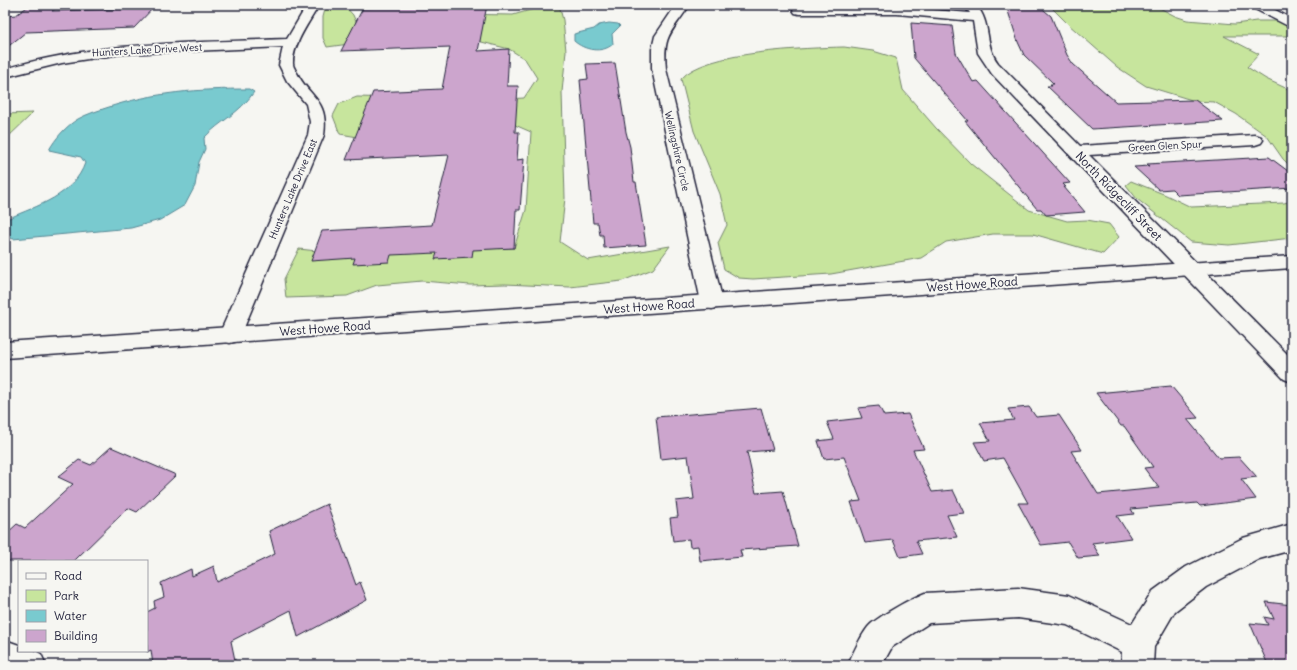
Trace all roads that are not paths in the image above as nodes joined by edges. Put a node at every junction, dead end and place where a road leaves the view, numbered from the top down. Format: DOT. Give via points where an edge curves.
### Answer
graph roads {
  1 [pos="313,5"];
  2 [pos="682,5"];
  3 [pos="1257,5"];
  4 [pos="799,10"];
  5 [pos="974,11"];
  6 [pos="1292,24"];
  7 [pos="290,43"];
  8 [pos="5,73"];
  9 [pos="1255,140"];
  10 [pos="1075,151"];
  11 [pos="1292,262"];
  12 [pos="1191,269"];
  13 [pos="712,302"];
  14 [pos="230,335"];
  15 [pos="5,350"];
  16 [pos="1292,373"];
  17 [pos="1292,537"];
  18 [pos="1138,654"];
  19 [pos="5,656"];
  20 [pos="30,665"];
  21 [pos="864,665"];
  1 -- 7 [label="street, Hunters Lake Drive East"];
  2 -- 13 [label="street, Wellingshire Circle" via="661,34 659,69"];
  3 -- 6 [label="street"];
  4 -- 5 [label="street" via="912,11 958,16"];
  5 -- 10 [label="street, North Ridgecliff Street" via="982,29 983,48 991,63"];
  7 -- 8 [label="street, Hunters Lake Drive West" via="95,52"];
  7 -- 14 [label="street, Hunters Lake Drive East" via="286,65 294,81 313,103 318,122 316,135"];
  9 -- 10 [label="street, Green Glen Spur"];
  10 -- 12 [label="street, North Ridgecliff Street"];
  11 -- 12 [label="street, West Howe Road"];
  12 -- 13 [label="street, West Howe Road"];
  12 -- 16 [label="street, North Ridgecliff Street"];
  13 -- 14 [label="street, West Howe Road"];
  14 -- 15 [label="street, West Howe Road"];
  17 -- 18 [label="street" via="1253,547 1196,577 1164,602"];
  18 -- 21 [label="street" via="1069,610 1018,603 925,608 881,636"];
  19 -- 20 [label="street"];
}
